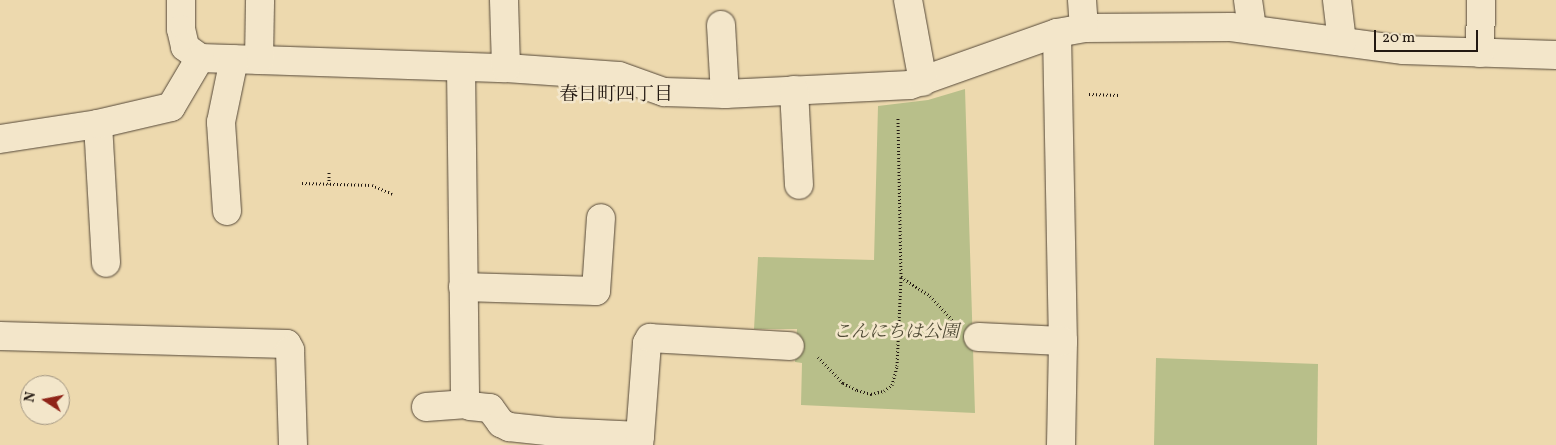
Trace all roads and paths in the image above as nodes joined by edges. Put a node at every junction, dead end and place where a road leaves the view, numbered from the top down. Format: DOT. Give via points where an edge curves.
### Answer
graph roads {
  1 [pos="181,0"];
  2 [pos="260,0"];
  3 [pos="504,0"];
  4 [pos="908,0"];
  5 [pos="1082,0"];
  6 [pos="1248,0"];
  7 [pos="1337,0"];
  8 [pos="1481,0"];
  9 [pos="721,25"];
  10 [pos="1084,28"];
  11 [pos="1252,30"];
  12 [pos="1057,34"];
  13 [pos="1342,42"];
  14 [pos="1480,53"];
  15 [pos="1556,55"];
  16 [pos="200,58"];
  17 [pos="247,59"];
  18 [pos="461,67"];
  19 [pos="506,68"];
  20 [pos="910,84"];
  21 [pos="794,90"];
  22 [pos="725,94"];
  23 [pos="98,124"];
  24 [pos="0,139"];
  25 [pos="329,171"];
  26 [pos="302,183"];
  27 [pos="329,184"];
  28 [pos="799,185"];
  29 [pos="392,194"];
  30 [pos="227,211"];
  31 [pos="601,218"];
  32 [pos="106,263"];
  33 [pos="901,277"];
  34 [pos="464,287"];
  35 [pos="0,336"];
  36 [pos="978,337"];
  37 [pos="1063,341"];
  38 [pos="790,346"];
  39 [pos="467,404"];
  40 [pos="426,407"];
  41 [pos="555,439"];
  42 [pos="639,440"];
  43 [pos="293,445"];
  44 [pos="1061,445"];
  1 -- 16 [label="street" via="185,47"];
  2 -- 17 [label="street"];
  3 -- 19 [label="street"];
  4 -- 20 [label="street"];
  5 -- 10 [label="street"];
  6 -- 11 [label="street"];
  7 -- 13 [label="street"];
  8 -- 14 [label="street"];
  9 -- 22 [label="street"];
  10 -- 11 [label="street" via="1231,27"];
  10 -- 12 [label="street"];
  11 -- 13 [label="street"];
  12 -- 20 [label="street"];
  12 -- 37 [label="street"];
  13 -- 14 [label="street" via="1403,50"];
  14 -- 15 [label="street"];
  16 -- 17 [label="street"];
  16 -- 23 [label="street" via="171,107"];
  17 -- 18 [label="street"];
  17 -- 30 [label="street" via="221,122"];
  18 -- 19 [label="street"];
  18 -- 34 [label="street"];
  19 -- 22 [label="street" via="620,76 664,92"];
  20 -- 21 [label="street"];
  20 -- 33 [label="path"];
  21 -- 22 [label="street"];
  21 -- 28 [label="street"];
  23 -- 24 [label="street"];
  23 -- 32 [label="street"];
  25 -- 27 [label="path"];
  26 -- 27 [label="path"];
  27 -- 29 [label="path" via="372,185"];
  31 -- 34 [label="street" via="596,291"];
  33 -- 36 [label="path" via="930,296 968,334"];
  33 -- 38 [label="path" via="897,366 892,385 884,391 871,394 843,383 827,365 802,346"];
  34 -- 39 [label="street"];
  35 -- 43 [label="street" via="286,344 290,350"];
  36 -- 37 [label="street"];
  37 -- 44 [label="street"];
  38 -- 42 [label="street" via="650,338"];
  39 -- 40 [label="street"];
  39 -- 41 [label="street" via="490,408 501,423 509,427"];
  41 -- 42 [label="street"];
}
